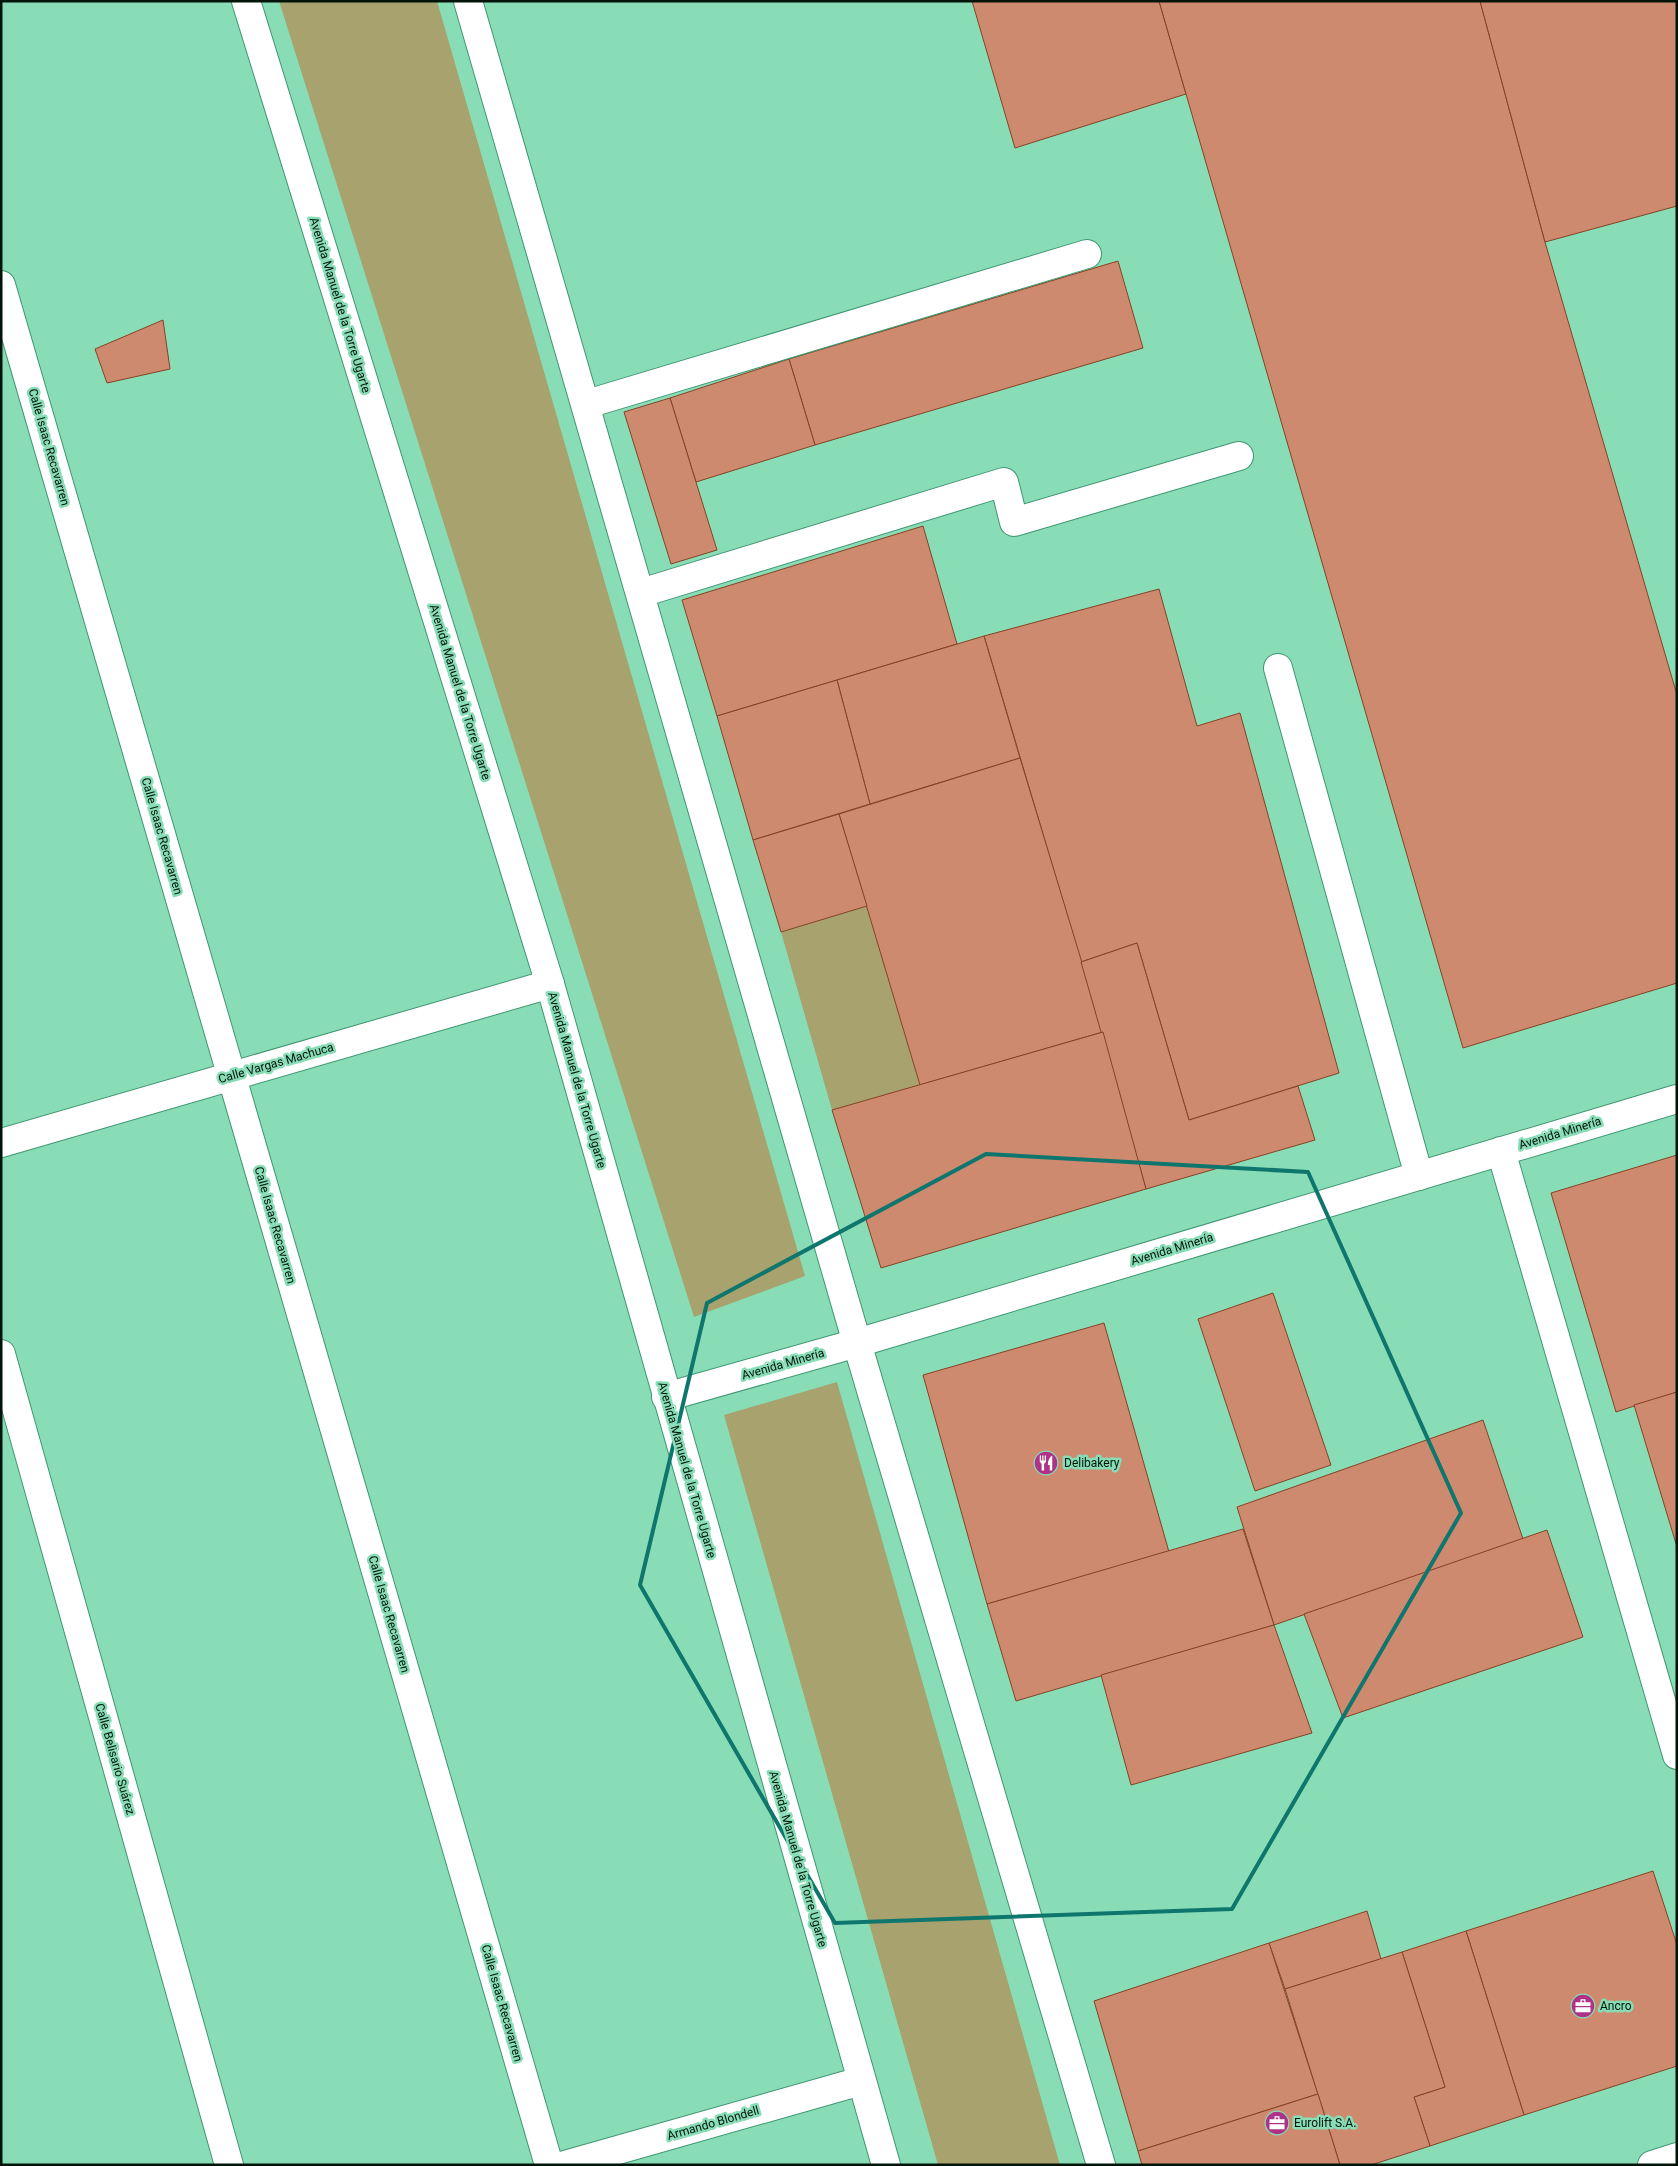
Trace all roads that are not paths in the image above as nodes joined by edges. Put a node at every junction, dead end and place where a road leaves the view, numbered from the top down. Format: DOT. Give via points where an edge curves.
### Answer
graph roads {
  1 [pos="246,1"];
  2 [pos="468,1"];
  3 [pos="1087,254"];
  4 [pos="1,285"];
  5 [pos="587,404"];
  6 [pos="1239,456"];
  7 [pos="641,592"];
  8 [pos="1278,668"];
  9 [pos="550,984"];
  10 [pos="232,1076"];
  11 [pos="1677,1099"];
  12 [pos="1,1143"];
  13 [pos="1501,1151"];
  14 [pos="1419,1176"];
  15 [pos="857,1343"];
  16 [pos="1,1354"];
  17 [pos="666,1397"];
  18 [pos="1677,1755"];
  19 [pos="862,2081"];
  20 [pos="1677,2157"];
  21 [pos="229,2165"];
  22 [pos="549,2165"];
  23 [pos="565,2165"];
  24 [pos="886,2165"];
  25 [pos="1101,2165"];
  26 [pos="1652,2165"];
  1 -- 9 [label="street, Avenida Manuel de la Torre Ugarte"];
  2 -- 5 [label="street"];
  3 -- 5 [label="street"];
  4 -- 10 [label="street, Calle Isaac Recavarren"];
  5 -- 7 [label="street"];
  6 -- 7 [label="street" via="1014,522 1004,482"];
  7 -- 15 [label="street"];
  8 -- 14 [label="street"];
  9 -- 10 [label="street, Calle Vargas Machuca"];
  9 -- 17 [label="street, Avenida Manuel de la Torre Ugarte"];
  10 -- 12 [label="street, Calle Vargas Machuca"];
  10 -- 22 [label="street, Calle Isaac Recavarren"];
  11 -- 13 [label="street, Avenida Minería"];
  13 -- 14 [label="street, Avenida Minería"];
  13 -- 18 [label="street"];
  14 -- 15 [label="street, Avenida Minería"];
  15 -- 17 [label="street, Avenida Minería"];
  15 -- 25 [label="street"];
  16 -- 21 [label="street, Calle Belisario Suárez"];
  17 -- 19 [label="street, Avenida Manuel de la Torre Ugarte"];
  19 -- 23 [label="street, Armando Blondell"];
  19 -- 24 [label="street, Avenida Manuel de la Torre Ugarte"];
  20 -- 26 [label="street"];
}
